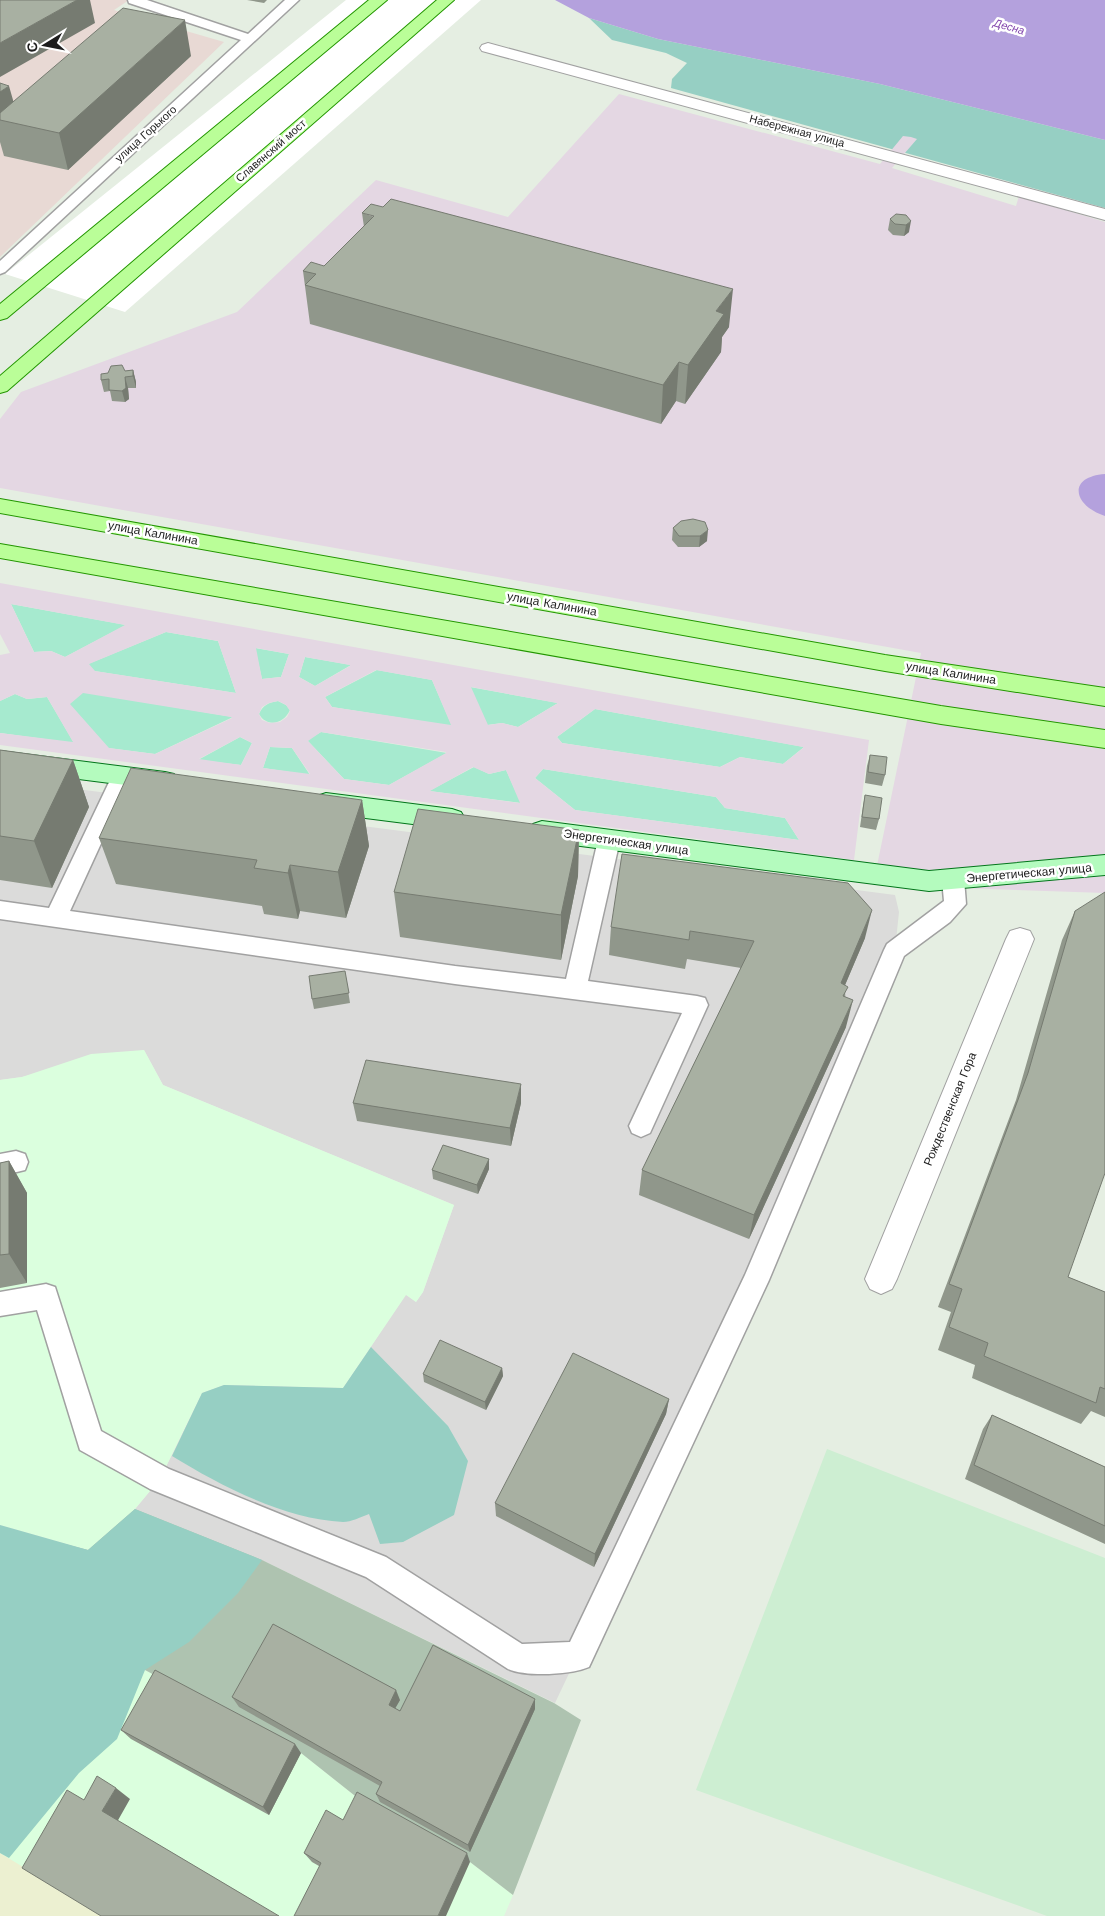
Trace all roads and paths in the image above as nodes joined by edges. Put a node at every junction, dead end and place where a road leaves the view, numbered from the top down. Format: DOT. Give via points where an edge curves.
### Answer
graph roads {
  1 [pos="134,0"];
  2 [pos="293,0"];
  3 [pos="379,0"];
  4 [pos="446,0"];
  5 [pos="251,39"];
  6 [pos="488,48"];
  7 [pos="1105,214"];
  8 [pos="3,262"];
  9 [pos="0,314"];
  10 [pos="0,387"];
  11 [pos="0,506"];
  12 [pos="0,551"];
  13 [pos="1105,697"];
  14 [pos="1105,739"];
  15 [pos="0,760"];
  16 [pos="122,776"];
  17 [pos="190,785"];
  18 [pos="307,800"];
  19 [pos="473,822"];
  20 [pos="521,828"];
  21 [pos="609,840"];
  22 [pos="1105,866"];
  23 [pos="953,879"];
  24 [pos="0,910"];
  25 [pos="56,917"];
  26 [pos="1020,940"];
  27 [pos="574,989"];
  28 [pos="641,1126"];
  29 [pos="881,1279"];
  30 [pos="0,1304"];
  1 -- 5 [label="lane"];
  2 -- 5 [label="lane, улица Горького"];
  3 -- 9 [label="main road"];
  4 -- 10 [label="main road, Славянский мост"];
  5 -- 8 [label="lane, улица Горького"];
  6 -- 7 [label="street, Набережная улица"];
  11 -- 13 [label="main road, улица Калинина" via="885,663"];
  12 -- 14 [label="main road" via="931,713"];
  15 -- 16 [label="street"];
  16 -- 17 [label="street"];
  16 -- 25 [label="lane"];
  18 -- 19 [label="street"];
  20 -- 21 [label="street, Энергетическая улица"];
  21 -- 23 [label="street, Энергетическая улица" via="902,879"];
  21 -- 27 [label="lane"];
  22 -- 23 [label="street, Энергетическая улица"];
  23 -- 30 [label="lane" via="955,904 896,950 756,1280 579,1657 518,1658 376,1567 160,1479 90,1440 46,1296"];
  24 -- 25 [label="lane"];
  25 -- 27 [label="lane" via="455,975"];
  26 -- 29 [label="street, Рождественская Гора"];
  27 -- 28 [label="lane" via="697,1005"];
}
